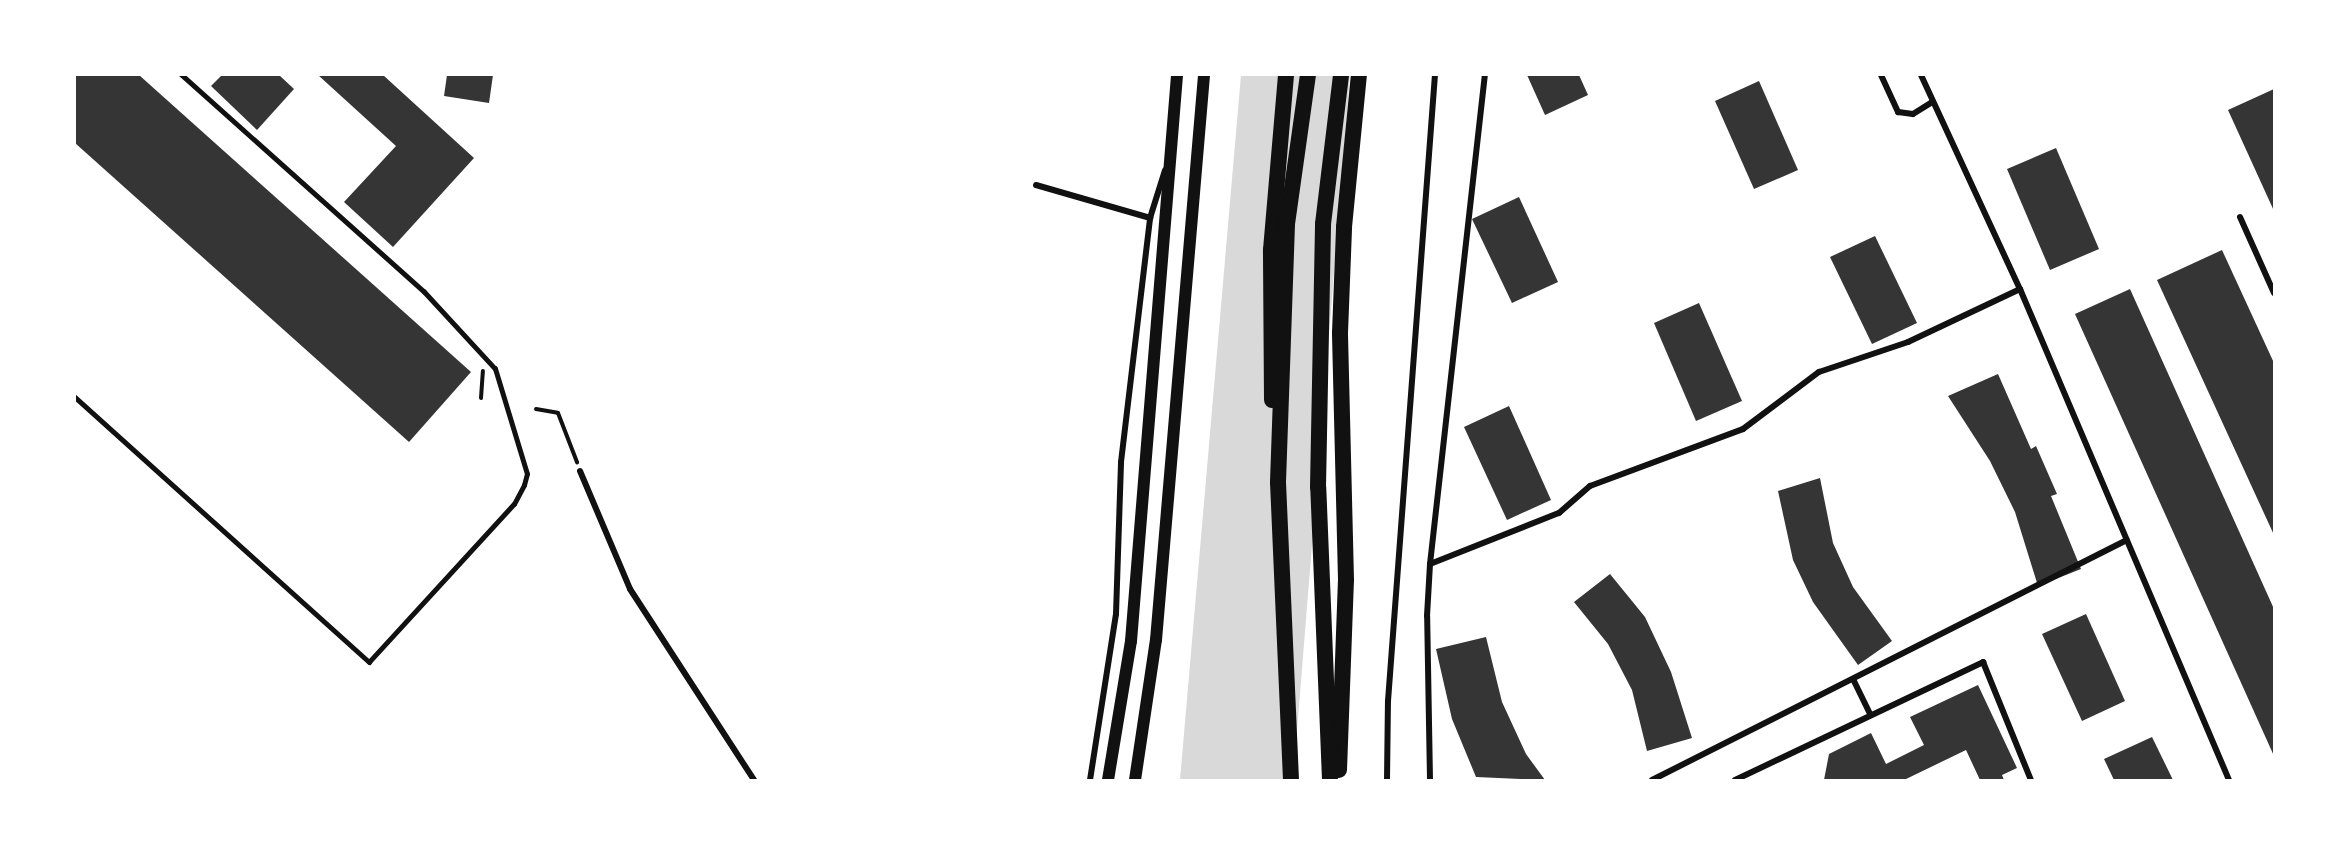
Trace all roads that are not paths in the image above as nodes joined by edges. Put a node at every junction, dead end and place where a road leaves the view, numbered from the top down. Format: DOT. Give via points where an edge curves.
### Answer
graph roads {
  1 [pos="181,75"];
  2 [pos="1177,75"];
  3 [pos="1204,75"];
  4 [pos="1286,75"];
  5 [pos="1308,75"];
  6 [pos="1341,75"];
  7 [pos="1359,75"];
  8 [pos="1435,75"];
  9 [pos="1485,75"];
  10 [pos="1881,75"];
  11 [pos="1921,75"];
  12 [pos="1932,102"];
  13 [pos="1172,146"];
  14 [pos="1036,185"];
  15 [pos="2240,217"];
  16 [pos="1150,218"];
  17 [pos="2020,289"];
  18 [pos="2274,293"];
  19 [pos="75,397"];
  20 [pos="580,471"];
  21 [pos="1281,530"];
  22 [pos="2127,540"];
  23 [pos="1430,564"];
  24 [pos="1853,679"];
  25 [pos="1870,714"];
  26 [pos="754,780"];
  27 [pos="1090,780"];
  28 [pos="1108,780"];
  29 [pos="1135,780"];
  30 [pos="1291,780"];
  31 [pos="1330,780"];
  32 [pos="1339,780"];
  33 [pos="1387,780"];
  34 [pos="1430,780"];
  35 [pos="1652,780"];
  36 [pos="1735,780"];
  37 [pos="2031,780"];
  38 [pos="2229,780"];
  1 -- 19 [label="lane" via="424,292 495,369 527,474 524,485 514,504 369,662"];
  2 -- 13 [label="main road"];
  3 -- 29 [label="main road" via="1156,640"];
  4 -- 21 [label="highway" via="1276,156 1269,356"];
  5 -- 21 [label="highway" via="1287,224 1278,482"];
  6 -- 31 [label="highway" via="1323,224 1318,487"];
  7 -- 32 [label="highway" via="1344,227 1340,333 1346,580"];
  8 -- 33 [label="street" via="1388,701"];
  9 -- 23 [label="street"];
  10 -- 12 [label="street" via="1898,112 1913,114"];
  11 -- 12 [label="street"];
  12 -- 17 [label="street"];
  13 -- 16 [label="street"];
  13 -- 28 [label="main road" via="1131,641"];
  14 -- 16 [label="street"];
  15 -- 18 [label="street"];
  16 -- 27 [label="street" via="1121,462 1116,614"];
  17 -- 22 [label="street"];
  17 -- 23 [label="street" via="1908,342 1819,372 1743,429 1590,486 1558,513"];
  20 -- 26 [label="street" via="630,589"];
  21 -- 30 [label="highway"];
  22 -- 24 [label="street"];
  22 -- 38 [label="street"];
  23 -- 34 [label="street"];
  24 -- 25 [label="street"];
  24 -- 35 [label="street"];
  25 -- 36 [label="street"];
  25 -- 37 [label="street" via="1983,662"];
}
